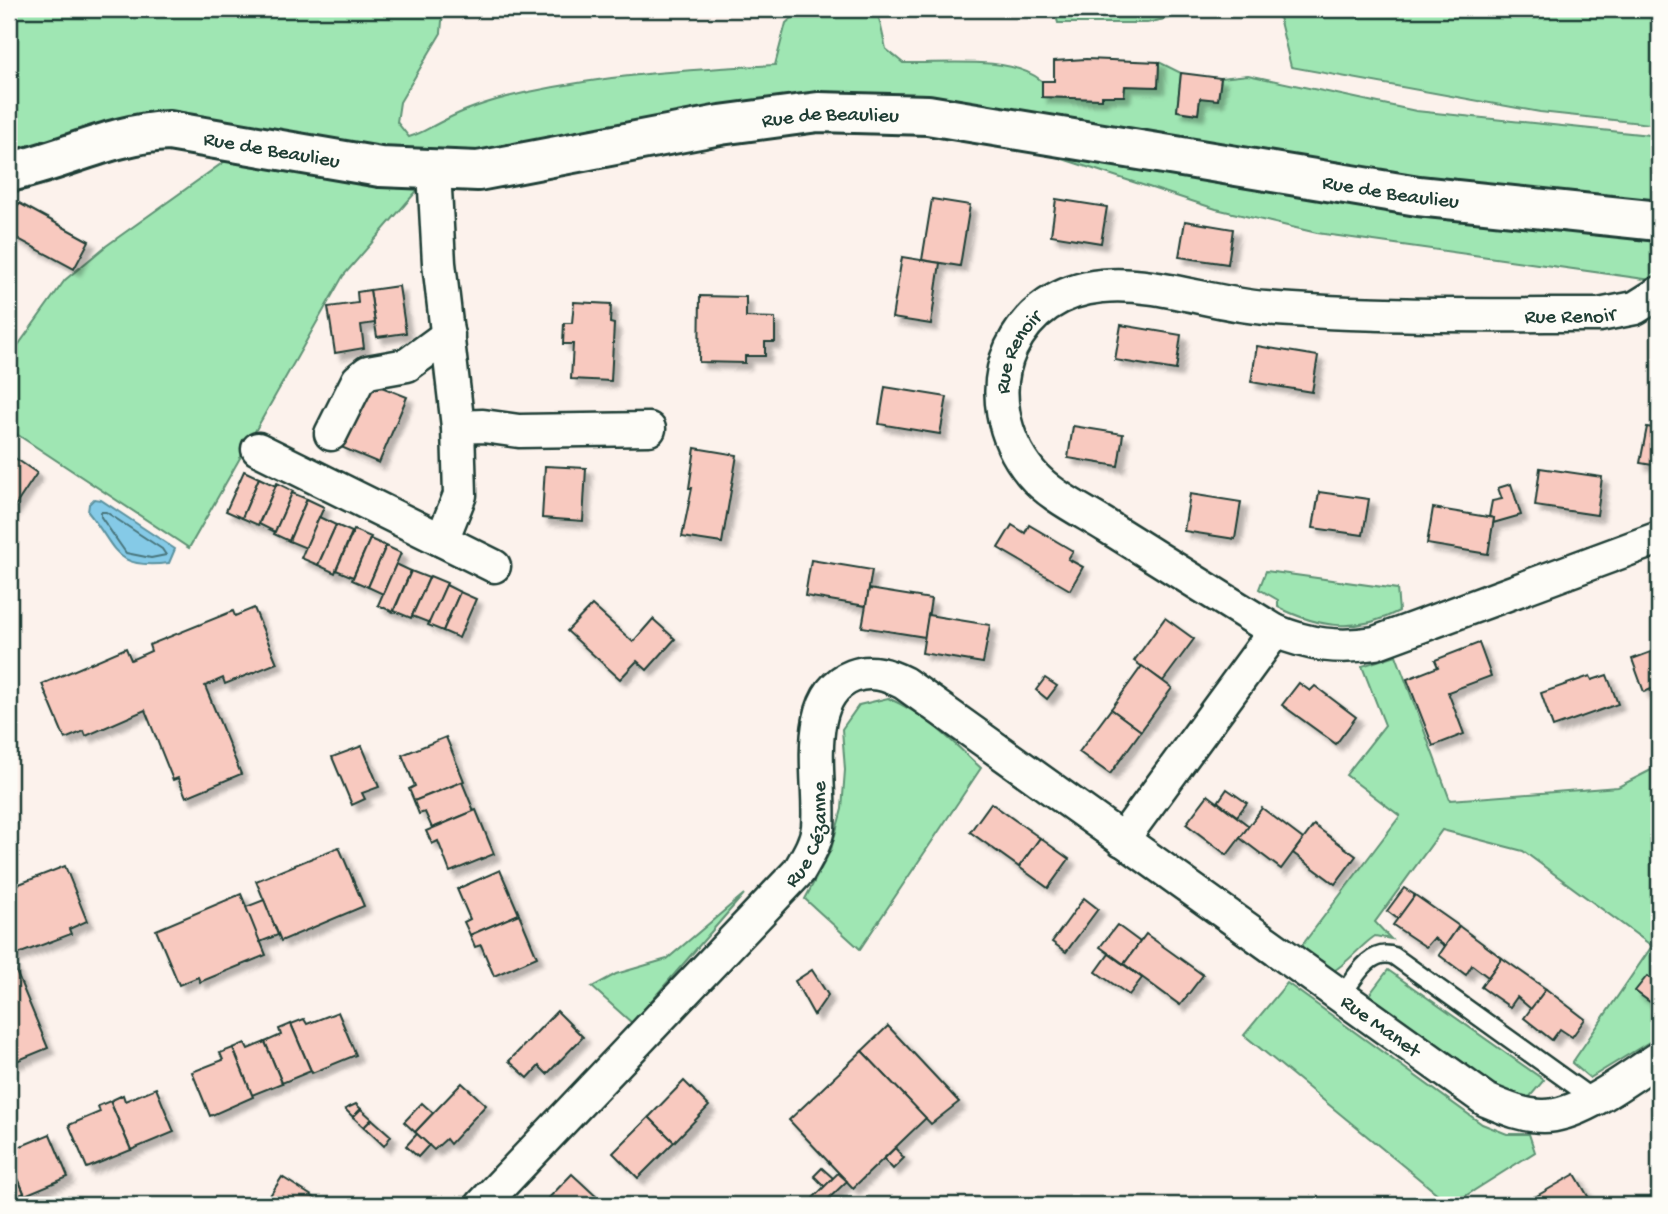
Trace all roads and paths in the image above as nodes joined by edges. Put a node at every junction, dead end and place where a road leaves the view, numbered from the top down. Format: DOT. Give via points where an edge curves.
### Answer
graph roads {
  1 [pos="434,171"];
  2 [pos="9,172"];
  3 [pos="1659,220"];
  4 [pos="1659,293"];
  5 [pos="448,335"];
  6 [pos="458,427"];
  7 [pos="649,429"];
  8 [pos="331,434"];
  9 [pos="258,449"];
  10 [pos="1659,538"];
  11 [pos="442,540"];
  12 [pos="494,566"];
  13 [pos="1275,631"];
  14 [pos="1122,840"];
  15 [pos="1340,998"];
  16 [pos="1659,1058"];
  17 [pos="1593,1099"];
  18 [pos="482,1205"];
  1 -- 2 [label="street, Rue de Beaulieu" via="380,167 169,131 138,132"];
  1 -- 3 [label="street, Rue de Beaulieu" via="478,171 720,125 818,112 870,112 928,115 1418,196"];
  1 -- 5 [label="street"];
  4 -- 13 [label="street, Rue Renoir" via="1636,308 1599,314 1318,313 1134,286 1104,286 1064,295 1044,306 1020,330 1003,375 1004,418 1026,466 1048,489"];
  5 -- 6 [label="street"];
  5 -- 8 [label="street" via="407,365 368,372 358,380"];
  6 -- 7 [label="street"];
  6 -- 11 [label="street" via="460,495"];
  9 -- 11 [label="street"];
  10 -- 13 [label="street" via="1375,643 1332,646"];
  11 -- 12 [label="street"];
  13 -- 14 [label="street"];
  14 -- 15 [label="street, Rue Manet"];
  14 -- 18 [label="street, Rue Cézanne" via="904,683 874,673 846,679 834,687 820,710 818,829 799,871"];
  15 -- 17 [label="street, Rue Manet" via="1465,1088 1505,1108 1547,1116"];
  15 -- 17 [label="lane" via="1372,958 1394,956"];
  16 -- 17 [label="street, Rue Manet"];
}
